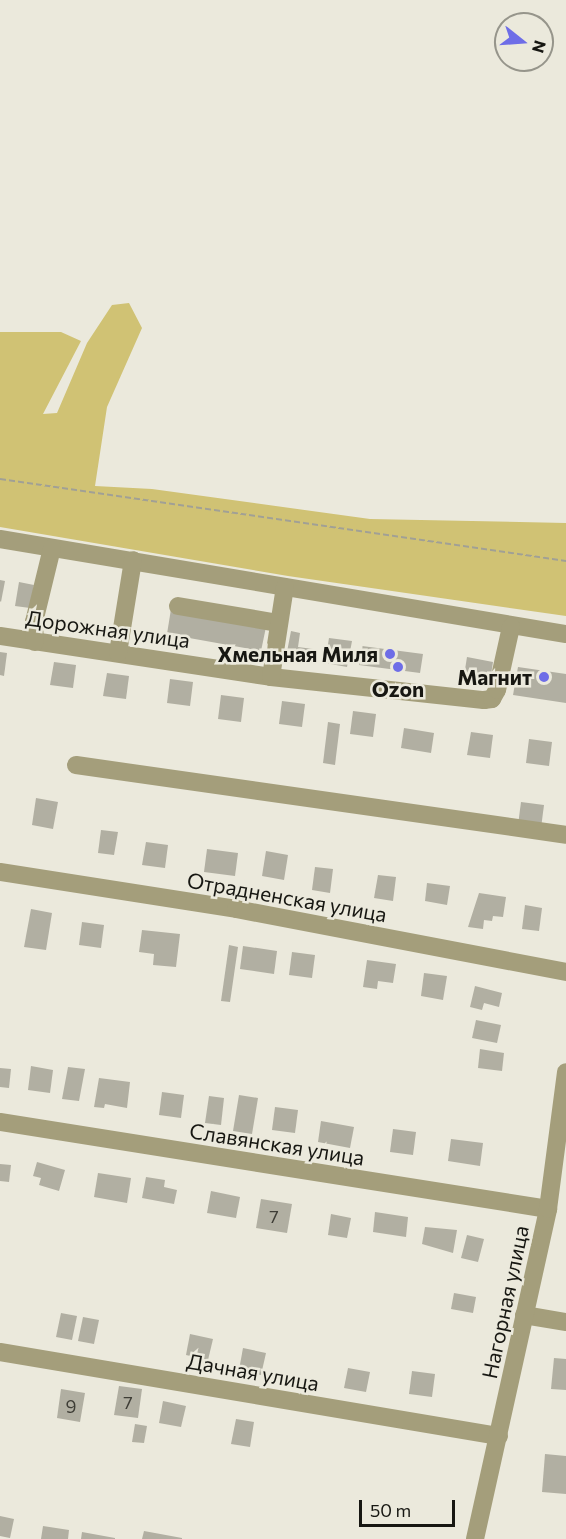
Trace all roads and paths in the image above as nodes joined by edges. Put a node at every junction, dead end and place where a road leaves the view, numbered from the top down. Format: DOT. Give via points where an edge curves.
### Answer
graph roads {
  1 [pos="0,479"];
  2 [pos="0,539"];
  3 [pos="52,548"];
  4 [pos="133,560"];
  5 [pos="566,561"];
  6 [pos="285,587"];
  7 [pos="178,606"];
  8 [pos="279,622"];
  9 [pos="511,627"];
  10 [pos="566,634"];
  11 [pos="0,636"];
  12 [pos="35,642"];
  13 [pos="118,653"];
  14 [pos="271,677"];
  15 [pos="76,765"];
  16 [pos="566,835"];
  17 [pos="0,872"];
  18 [pos="566,972"];
  19 [pos="566,1072"];
  20 [pos="0,1122"];
  21 [pos="548,1209"];
  22 [pos="524,1315"];
  23 [pos="566,1322"];
  24 [pos="0,1352"];
  25 [pos="499,1436"];
  26 [pos="475,1539"];
  1 -- 5 [label="path"];
  2 -- 3 [label="street"];
  3 -- 4 [label="street"];
  3 -- 12 [label="street" via="34,622"];
  4 -- 6 [label="street"];
  4 -- 13 [label="street"];
  6 -- 8 [label="street"];
  6 -- 9 [label="street"];
  7 -- 8 [label="street"];
  8 -- 14 [label="street"];
  9 -- 10 [label="street"];
  9 -- 14 [label="street, Дорожная улица" via="492,699"];
  11 -- 12 [label="street, Дорожная улица"];
  12 -- 13 [label="street, Дорожная улица"];
  13 -- 14 [label="street, Дорожная улица"];
  15 -- 16 [label="street"];
  17 -- 18 [label="street, Отрадненская улица" via="236,909"];
  19 -- 21 [label="street, Нагорная улица"];
  20 -- 21 [label="street, Славянская улица"];
  21 -- 22 [label="street, Нагорная улица"];
  22 -- 23 [label="street"];
  22 -- 25 [label="street, Нагорная улица"];
  24 -- 25 [label="street, Дачная улица"];
  25 -- 26 [label="street, Нагорная улица"];
}
